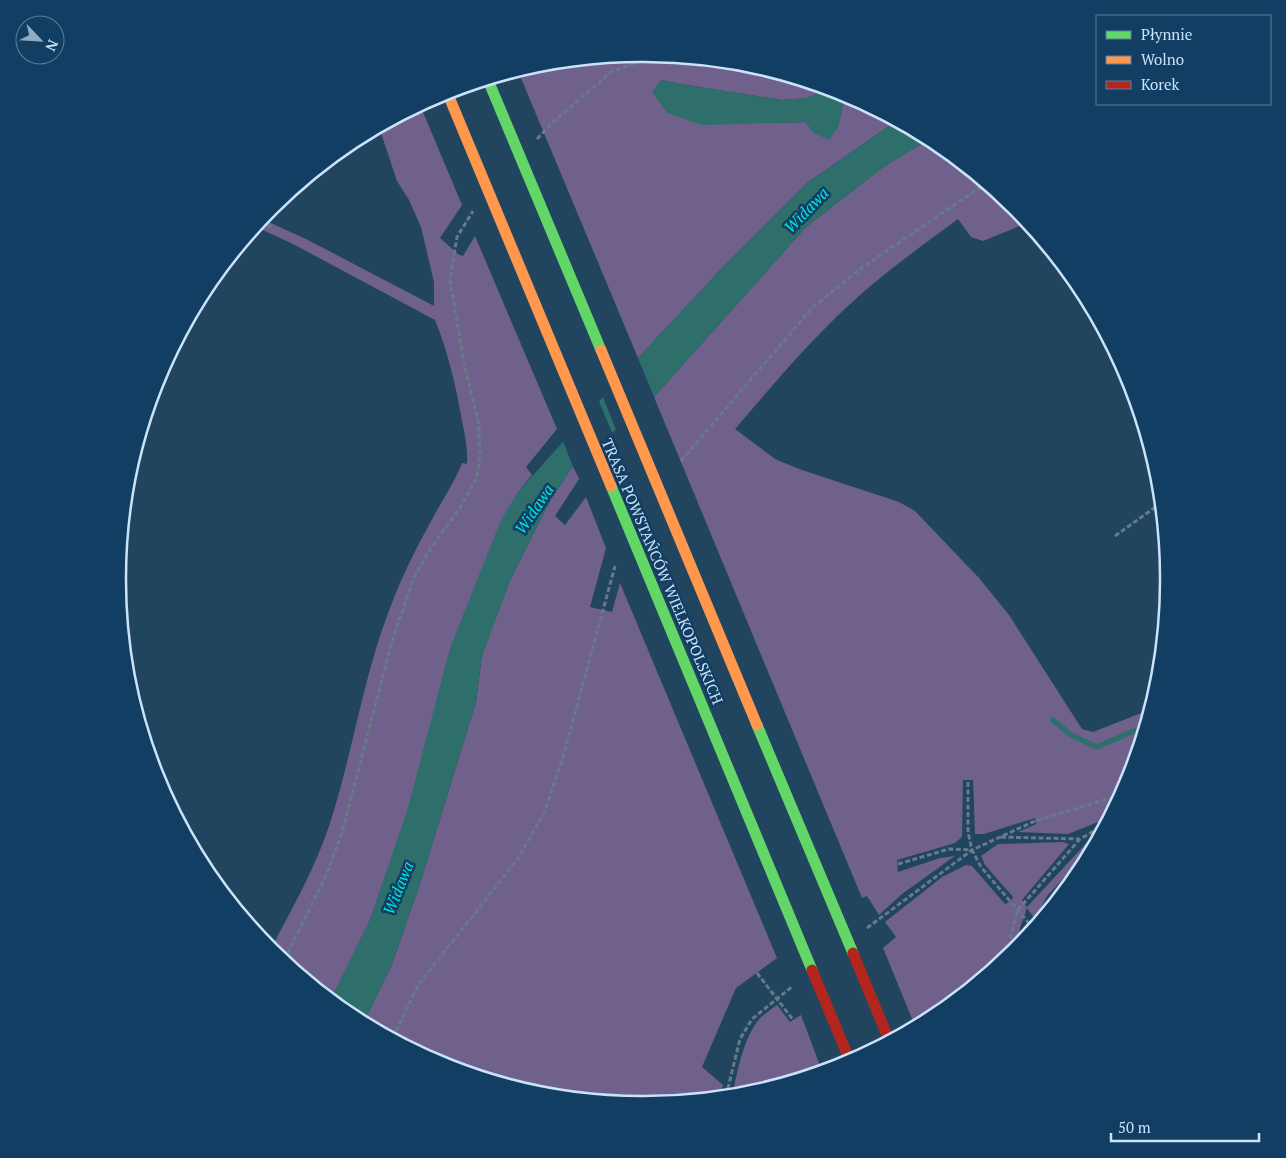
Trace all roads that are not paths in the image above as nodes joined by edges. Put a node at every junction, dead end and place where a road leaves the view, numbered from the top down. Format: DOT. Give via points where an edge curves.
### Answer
graph roads {
  1 [pos="490,86"];
  2 [pos="450,100"];
  3 [pos="886,1034"];
  4 [pos="847,1053"];
  1 -- 3 [label="highway, TRASA POWSTAŃCÓW WIELKOPOLSKICH, bridge"];
  2 -- 4 [label="highway, TRASA POWSTAŃCÓW WIELKOPOLSKICH, bridge"];
}
